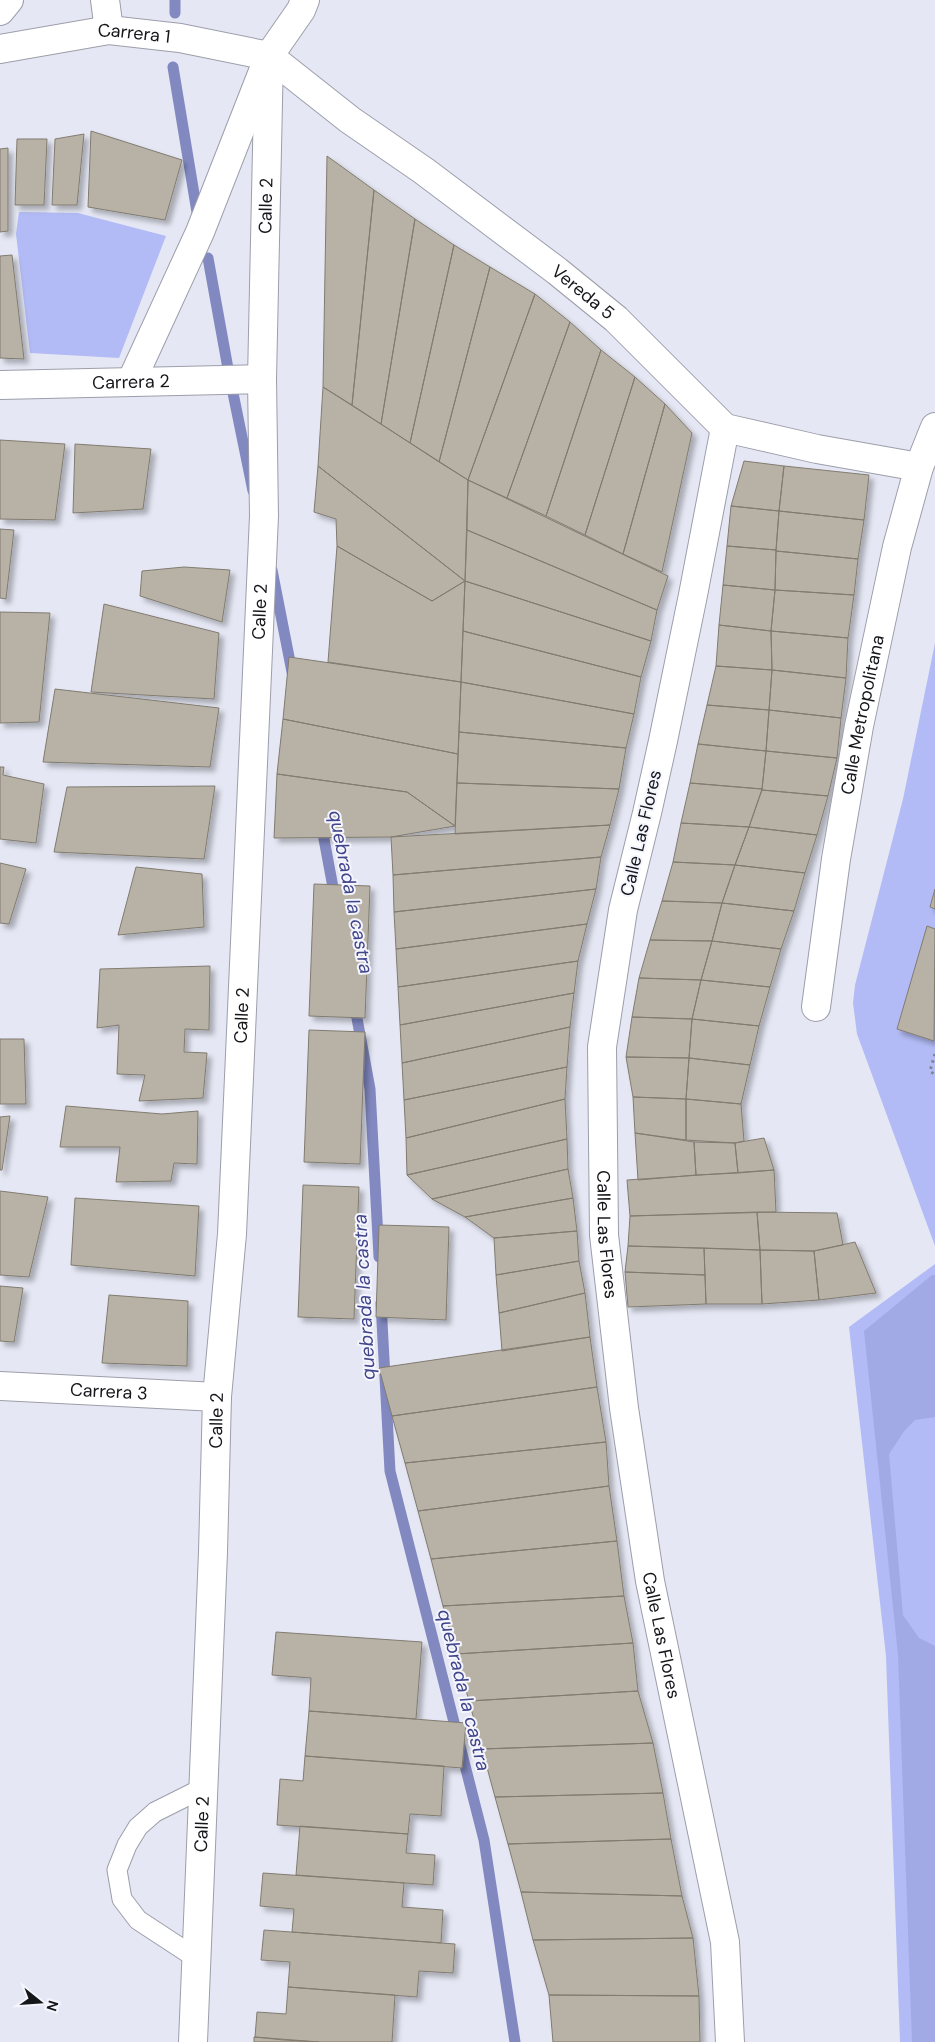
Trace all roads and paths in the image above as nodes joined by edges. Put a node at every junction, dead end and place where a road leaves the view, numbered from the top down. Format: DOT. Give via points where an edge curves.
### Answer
graph roads {
  1 [pos="9,0"];
  2 [pos="105,0"];
  3 [pos="306,0"];
  4 [pos="0,12"];
  5 [pos="110,30"];
  6 [pos="0,50"];
  7 [pos="269,56"];
  8 [pos="262,379"];
  9 [pos="131,382"];
  10 [pos="0,384"];
  11 [pos="935,427"];
  12 [pos="725,428"];
  13 [pos="919,467"];
  14 [pos="816,1007"];
  15 [pos="935,1054"];
  16 [pos="935,1075"];
  17 [pos="0,1386"];
  18 [pos="217,1397"];
  19 [pos="203,1788"];
  20 [pos="196,1958"];
  21 [pos="193,2042"];
  22 [pos="730,2042"];
  1 -- 4 [label="street"];
  2 -- 5 [label="street"];
  3 -- 7 [label="street"];
  5 -- 6 [label="street, Carrera 1"];
  5 -- 7 [label="street, Carrera 1" via="180,38"];
  7 -- 8 [label="street, Calle 2"];
  7 -- 9 [label="street" via="200,232"];
  7 -- 12 [label="street, Vereda 5" via="350,120 549,265 616,319"];
  8 -- 9 [label="street, Carrera 2"];
  8 -- 18 [label="street, Calle 2" via="264,516 258,652 232,1234"];
  9 -- 10 [label="street, Carrera 2"];
  11 -- 13 [label="street, Calle Metropolitana"];
  12 -- 13 [label="street" via="816,449"];
  12 -- 22 [label="street, Calle Las Flores" via="665,731 623,910 602,1047 604,1235 624,1408 650,1581 725,1942"];
  13 -- 14 [label="street, Calle Metropolitana" via="897,547 860,726 836,859"];
  15 -- 16 [label="path" via="930,1071"];
  17 -- 18 [label="street, Carrera 3"];
  18 -- 19 [label="street, Calle 2"];
  19 -- 20 [label="street, Calle 2"];
  19 -- 20 [label="lane" via="155,1812 138,1826 117,1870 122,1899 138,1920"];
  20 -- 21 [label="street, Calle 2"];
}
